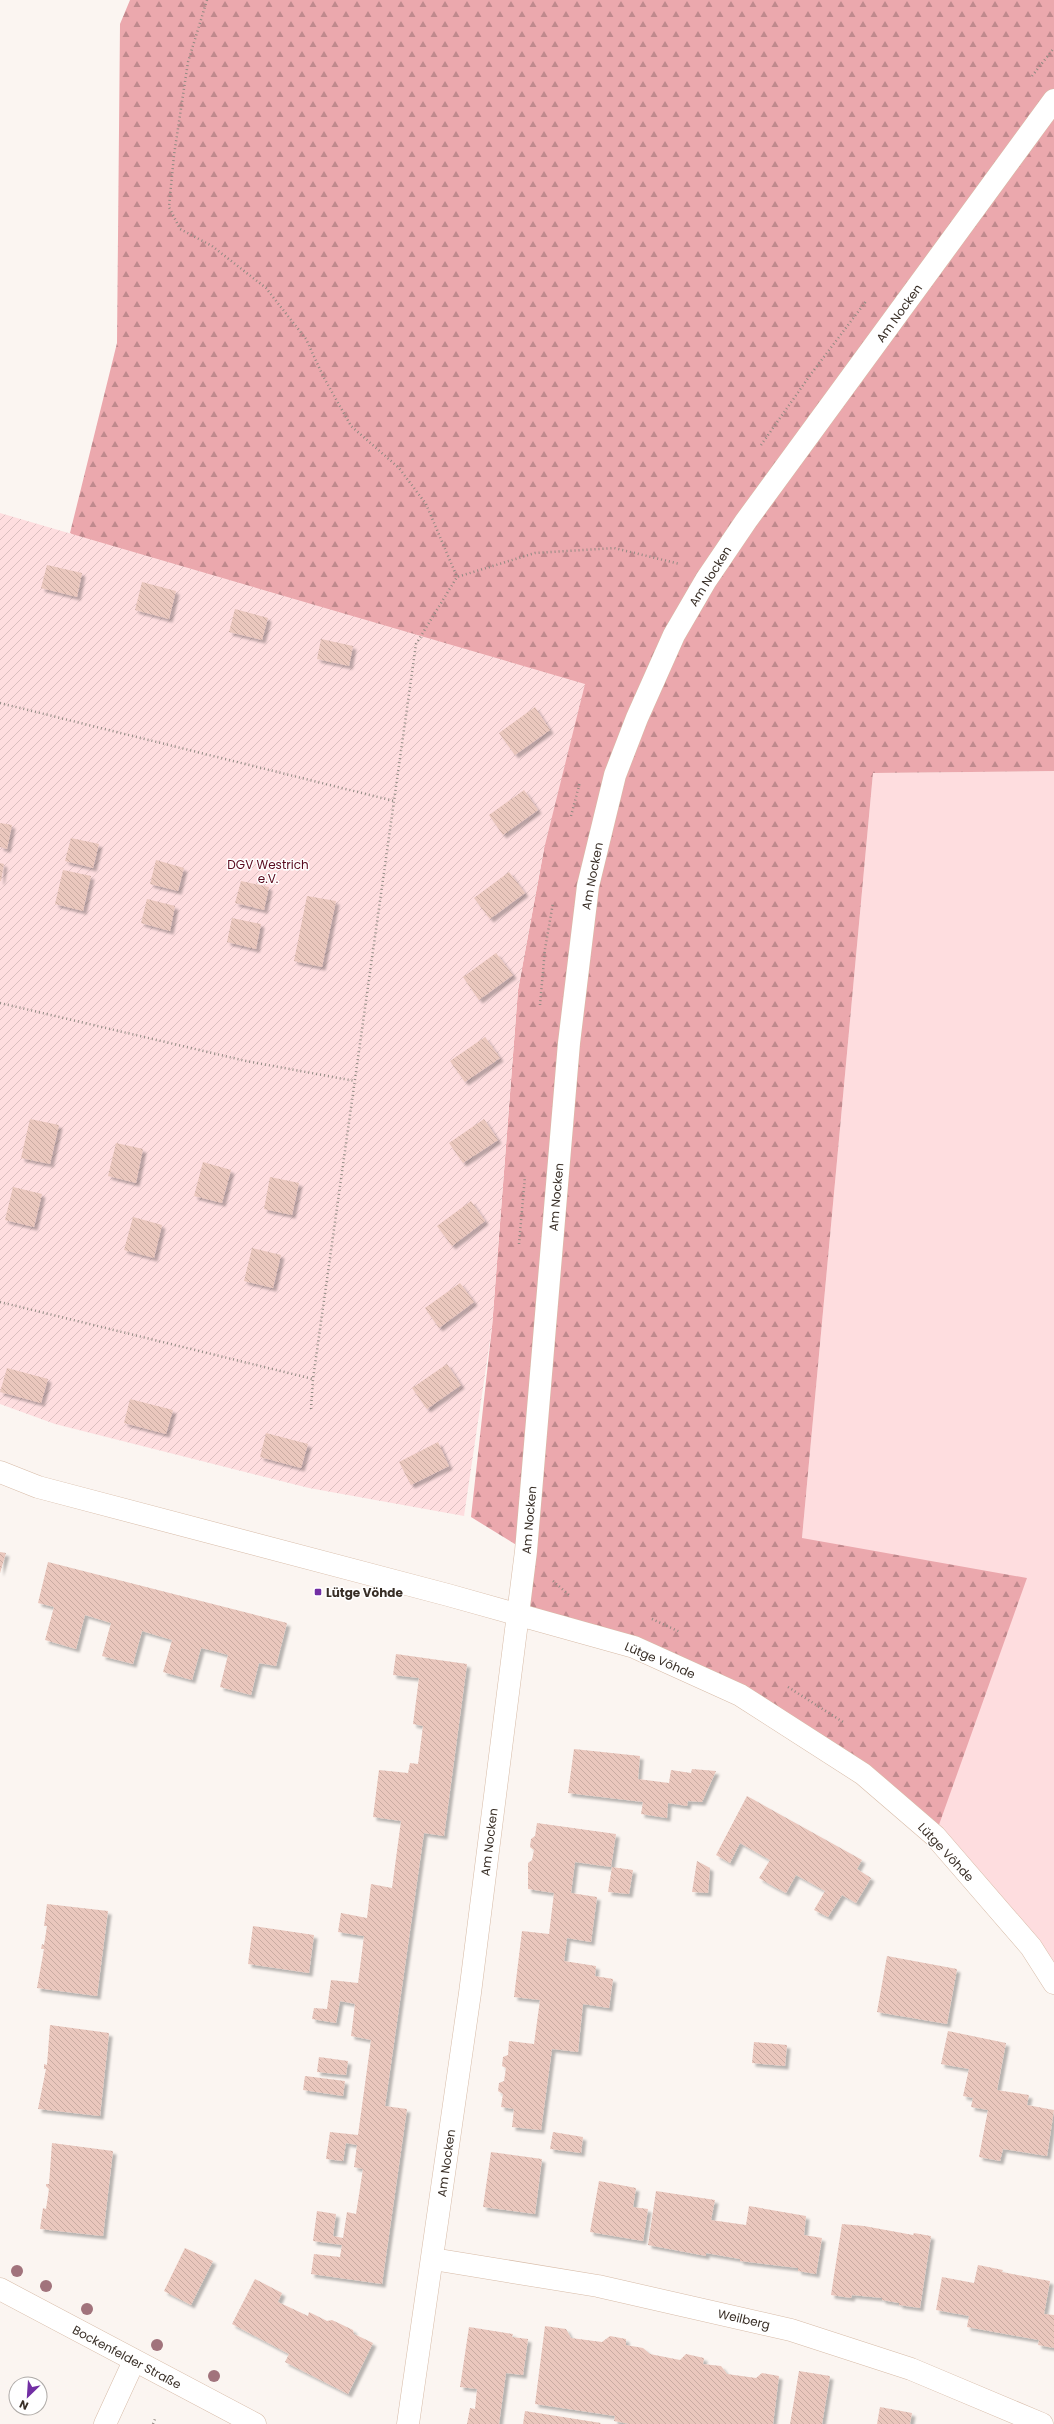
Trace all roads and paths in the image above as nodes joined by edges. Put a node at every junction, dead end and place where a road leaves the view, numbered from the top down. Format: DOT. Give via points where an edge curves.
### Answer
graph roads {
  1 [pos="207,0"];
  2 [pos="1054,48"];
  3 [pos="1029,80"];
  4 [pos="1054,100"];
  5 [pos="868,298"];
  6 [pos="756,452"];
  7 [pos="683,558"];
  8 [pos="679,564"];
  9 [pos="675,570"];
  10 [pos="457,577"];
  11 [pos="0,703"];
  12 [pos="581,778"];
  13 [pos="394,801"];
  14 [pos="570,823"];
  15 [pos="554,898"];
  16 [pos="0,1003"];
  17 [pos="540,1008"];
  18 [pos="354,1081"];
  19 [pos="525,1168"];
  20 [pos="519,1246"];
  21 [pos="0,1302"];
  22 [pos="313,1379"];
  23 [pos="311,1409"];
  24 [pos="0,1472"];
  25 [pos="518,1614"];
  26 [pos="1054,1983"];
  27 [pos="433,2260"];
  28 [pos="0,2289"];
  29 [pos="134,2361"];
  30 [pos="155,2419"];
  31 [pos="105,2424"];
  32 [pos="153,2424"];
  33 [pos="255,2424"];
  34 [pos="408,2424"];
  35 [pos="1042,2424"];
  1 -- 10 [label="path" via="188,62 169,207 180,229 212,246 266,288 306,339 323,376 352,426 399,468 426,504"];
  2 -- 3 [label="path"];
  4 -- 25 [label="street, Am Nocken" via="746,521 706,580 674,635 615,775 588,886 581,938 569,1043 526,1551"];
  5 -- 6 [label="path" via="810,374"];
  7 -- 8 [label="path"];
  8 -- 9 [label="path"];
  8 -- 10 [label="path" via="614,548 535,553"];
  10 -- 13 [label="path" via="416,644"];
  11 -- 13 [label="path"];
  12 -- 14 [label="path"];
  13 -- 18 [label="path"];
  15 -- 17 [label="path" via="545,949"];
  16 -- 18 [label="path" via="246,1061"];
  18 -- 22 [label="path"];
  19 -- 20 [label="path"];
  21 -- 22 [label="path"];
  22 -- 23 [label="path"];
  24 -- 25 [label="street, Lütge Vöhde" via="38,1487"];
  25 -- 26 [label="street, Lütge Vöhde" via="634,1647 740,1695 863,1774 935,1836 1031,1947"];
  25 -- 27 [label="street, Am Nocken"];
  27 -- 34 [label="street, Am Nocken"];
  27 -- 35 [label="street, Weilberg" via="598,2286 791,2330 911,2369"];
  28 -- 29 [label="street, Bockenfelder Straße"];
  29 -- 31 [label="street"];
  29 -- 33 [label="street, Bockenfelder Straße"];
  30 -- 32 [label="path"];
}
